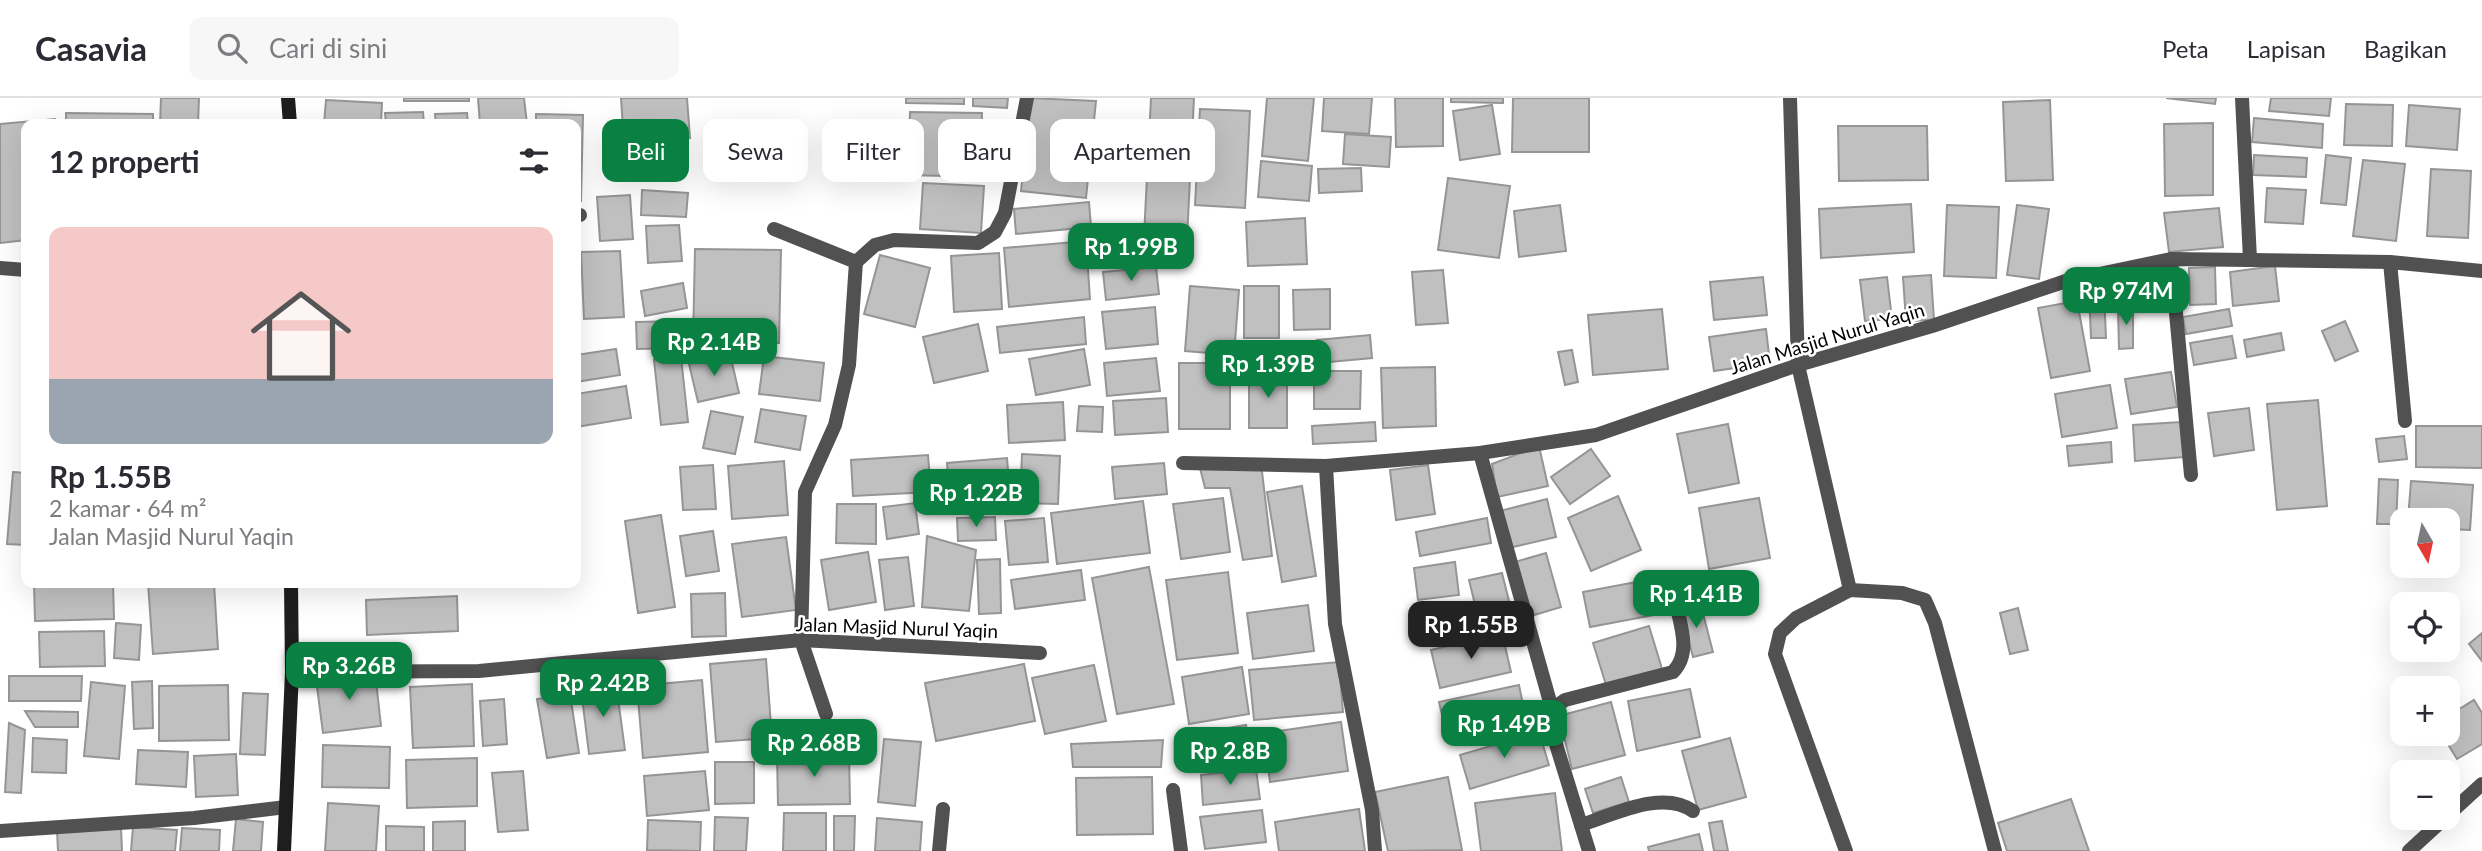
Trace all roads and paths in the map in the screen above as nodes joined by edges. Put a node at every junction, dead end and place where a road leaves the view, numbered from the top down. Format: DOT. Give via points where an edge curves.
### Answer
graph roads {
  1 [pos="288,98"];
  2 [pos="1027,98"];
  3 [pos="1790,98"];
  4 [pos="2242,98"];
  5 [pos="290,119"];
  6 [pos="774,229"];
  7 [pos="2171,259"];
  8 [pos="2250,259"];
  9 [pos="856,262"];
  10 [pos="2390,262"];
  11 [pos="0,268"];
  12 [pos="21,270"];
  13 [pos="2482,271"];
  14 [pos="1798,365"];
  15 [pos="2405,421"];
  16 [pos="1480,453"];
  17 [pos="1183,463"];
  18 [pos="1326,466"];
  19 [pos="2191,475"];
  20 [pos="291,588"];
  21 [pos="1850,590"];
  22 [pos="1675,599"];
  23 [pos="801,640"];
  24 [pos="1040,653"];
  25 [pos="292,672"];
  26 [pos="1552,709"];
  27 [pos="825,714"];
  28 [pos="2482,784"];
  29 [pos="1173,790"];
  30 [pos="2460,804"];
  31 [pos="286,807"];
  32 [pos="943,809"];
  33 [pos="1693,811"];
  34 [pos="1580,825"];
  35 [pos="2432,830"];
  36 [pos="0,831"];
  37 [pos="284,851"];
  38 [pos="939,851"];
  39 [pos="1181,851"];
  40 [pos="1375,851"];
  41 [pos="1589,851"];
  42 [pos="1846,851"];
  43 [pos="1995,851"];
  44 [pos="2409,851"];
  1 -- 5 [label="main road"];
  2 -- 9 [label="street" via="1005,213 995,232 978,243 894,240 875,245"];
  3 -- 14 [label="street"];
  4 -- 8 [label="street"];
  6 -- 9 [label="street"];
  7 -- 8 [label="street, Jalan Masjid Nurul Yaqin"];
  7 -- 14 [label="street, Jalan Masjid Nurul Yaqin" via="2066,281"];
  7 -- 19 [label="street"];
  8 -- 10 [label="street, Jalan Masjid Nurul Yaqin"];
  9 -- 23 [label="street" via="849,365 835,425 805,492"];
  10 -- 13 [label="street, Jalan Masjid Nurul Yaqin"];
  10 -- 15 [label="street"];
  11 -- 12 [label="street"];
  14 -- 16 [label="street, Jalan Masjid Nurul Yaqin" via="1596,435"];
  14 -- 21 [label="street"];
  16 -- 18 [label="street, Jalan Masjid Nurul Yaqin"];
  16 -- 26 [label="street"];
  17 -- 18 [label="street, Jalan Masjid Nurul Yaqin"];
  18 -- 40 [label="street" via="1335,624"];
  20 -- 25 [label="main road"];
  21 -- 42 [label="street" via="1796,618 1780,633 1776,654"];
  21 -- 43 [label="street" via="1902,593 1925,600"];
  22 -- 26 [label="street" via="1684,648 1683,663 1673,673 1566,700"];
  23 -- 24 [label="street, Jalan Masjid Nurul Yaqin"];
  23 -- 25 [label="street, Jalan Masjid Nurul Yaqin" via="479,671"];
  23 -- 27 [label="street"];
  25 -- 31 [label="main road"];
  26 -- 34 [label="street" via="1551,728"];
  28 -- 30 [label="street"];
  29 -- 39 [label="street"];
  31 -- 36 [label="street"];
  31 -- 37 [label="main road"];
  32 -- 38 [label="street"];
  33 -- 34 [label="street" via="1678,803 1660,802"];
  34 -- 41 [label="street"];
  35 -- 44 [label="street"];
}
